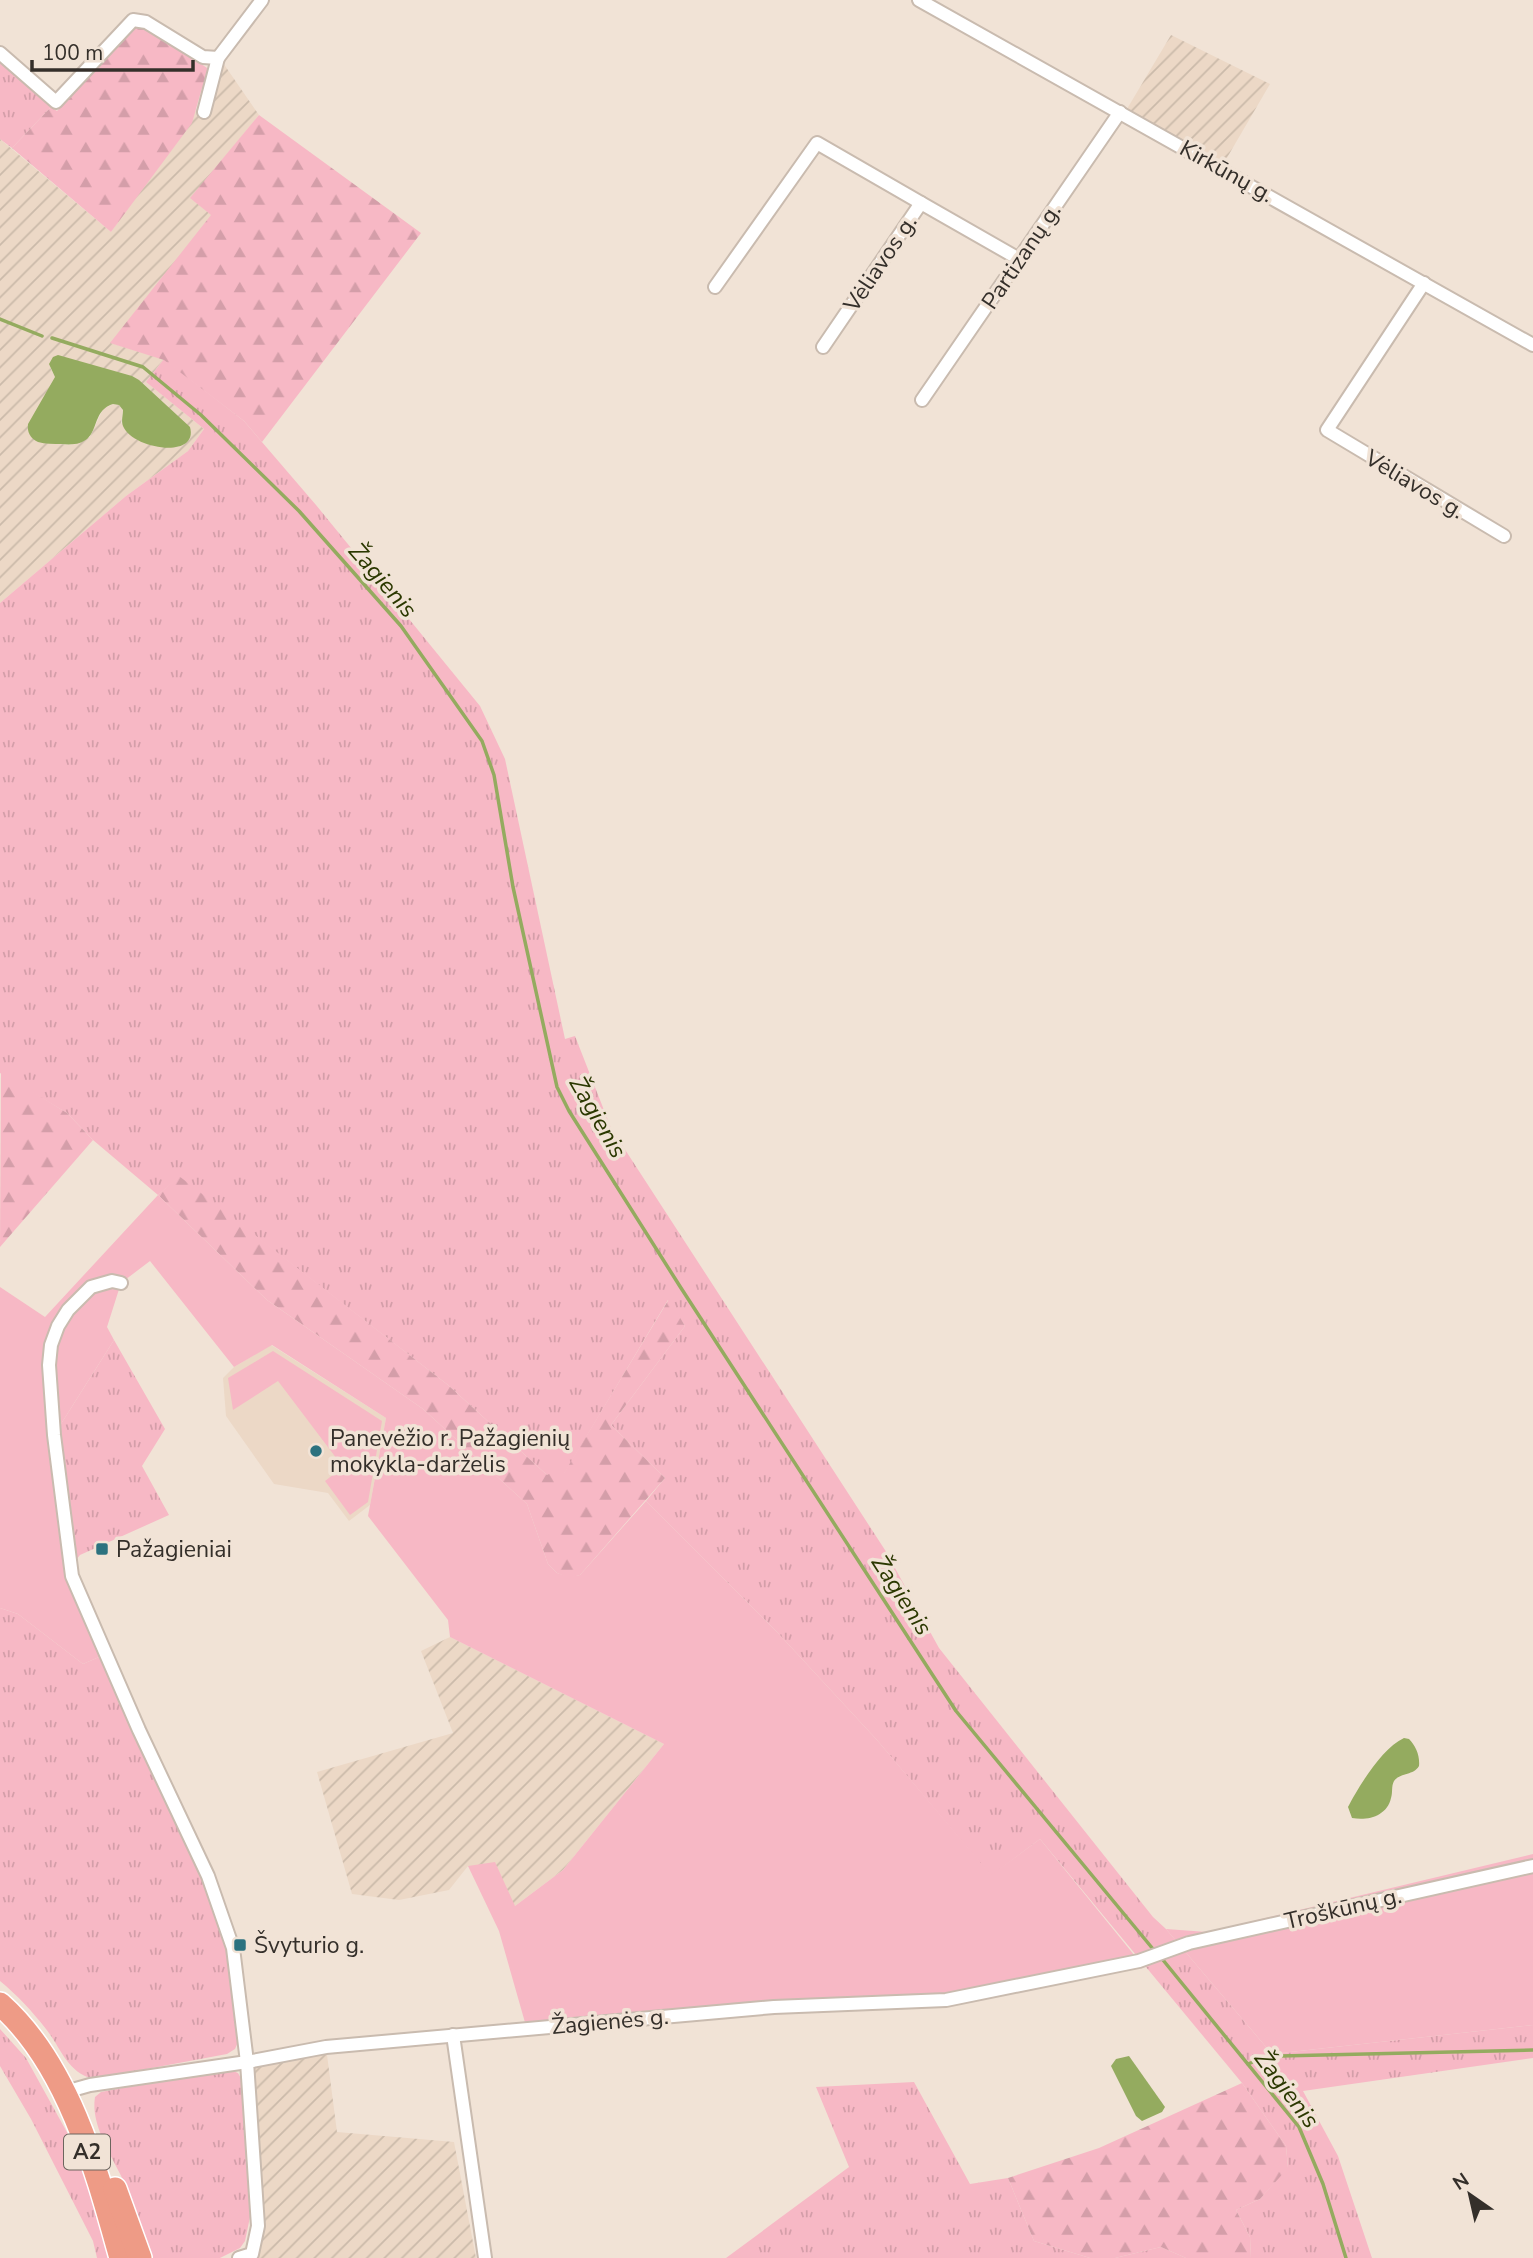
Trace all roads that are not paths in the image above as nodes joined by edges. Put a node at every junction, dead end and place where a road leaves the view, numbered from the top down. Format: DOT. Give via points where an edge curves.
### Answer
graph roads {
  1 [pos="262,0"];
  2 [pos="919,0"];
  3 [pos="0,53"];
  4 [pos="218,58"];
  5 [pos="204,112"];
  6 [pos="1120,112"];
  7 [pos="921,202"];
  8 [pos="1019,259"];
  9 [pos="1424,283"];
  10 [pos="715,287"];
  11 [pos="1533,345"];
  12 [pos="823,347"];
  13 [pos="922,400"];
  14 [pos="1504,536"];
  15 [pos="121,1283"];
  16 [pos="1533,1866"];
  17 [pos="1154,1955"];
  18 [pos="0,2004"];
  19 [pos="453,2035"];
  20 [pos="247,2062"];
  21 [pos="67,2096"];
  22 [pos="121,2258"];
  23 [pos="140,2258"];
  24 [pos="239,2258"];
  25 [pos="485,2258"];
  1 -- 4 [label="street"];
  2 -- 6 [label="street, Kirkūnų g."];
  3 -- 4 [label="street" via="56,102 133,20 146,22 202,57"];
  4 -- 5 [label="street"];
  6 -- 8 [label="street, Partizanų g."];
  6 -- 9 [label="street, Kirkūnų g."];
  7 -- 8 [label="street, Vėliavos g."];
  7 -- 10 [label="street" via="817,143"];
  7 -- 12 [label="street, Vėliavos g."];
  8 -- 13 [label="street, Partizanų g."];
  9 -- 11 [label="street, Kirkūnų g."];
  9 -- 14 [label="street, Vėliavos g." via="1327,430"];
  15 -- 20 [label="street" via="91,1287 68,1310 51,1345 54,1435 72,1576 208,1876 233,1948"];
  16 -- 17 [label="street, Troškūnų g." via="1189,1943"];
  17 -- 19 [label="street, Žagienės g." via="946,2000 774,2007"];
  18 -- 21 [label="highway, A2" via="50,2064"];
  19 -- 20 [label="street, Žagienės g." via="326,2047"];
  19 -- 25 [label="street"];
  20 -- 21 [label="street, Žagienės g." via="90,2085"];
  20 -- 24 [label="street" via="258,2226 252,2254"];
  21 -- 22 [label="highway, A2"];
  21 -- 23 [label="highway, A2" via="104,2163"];
}
